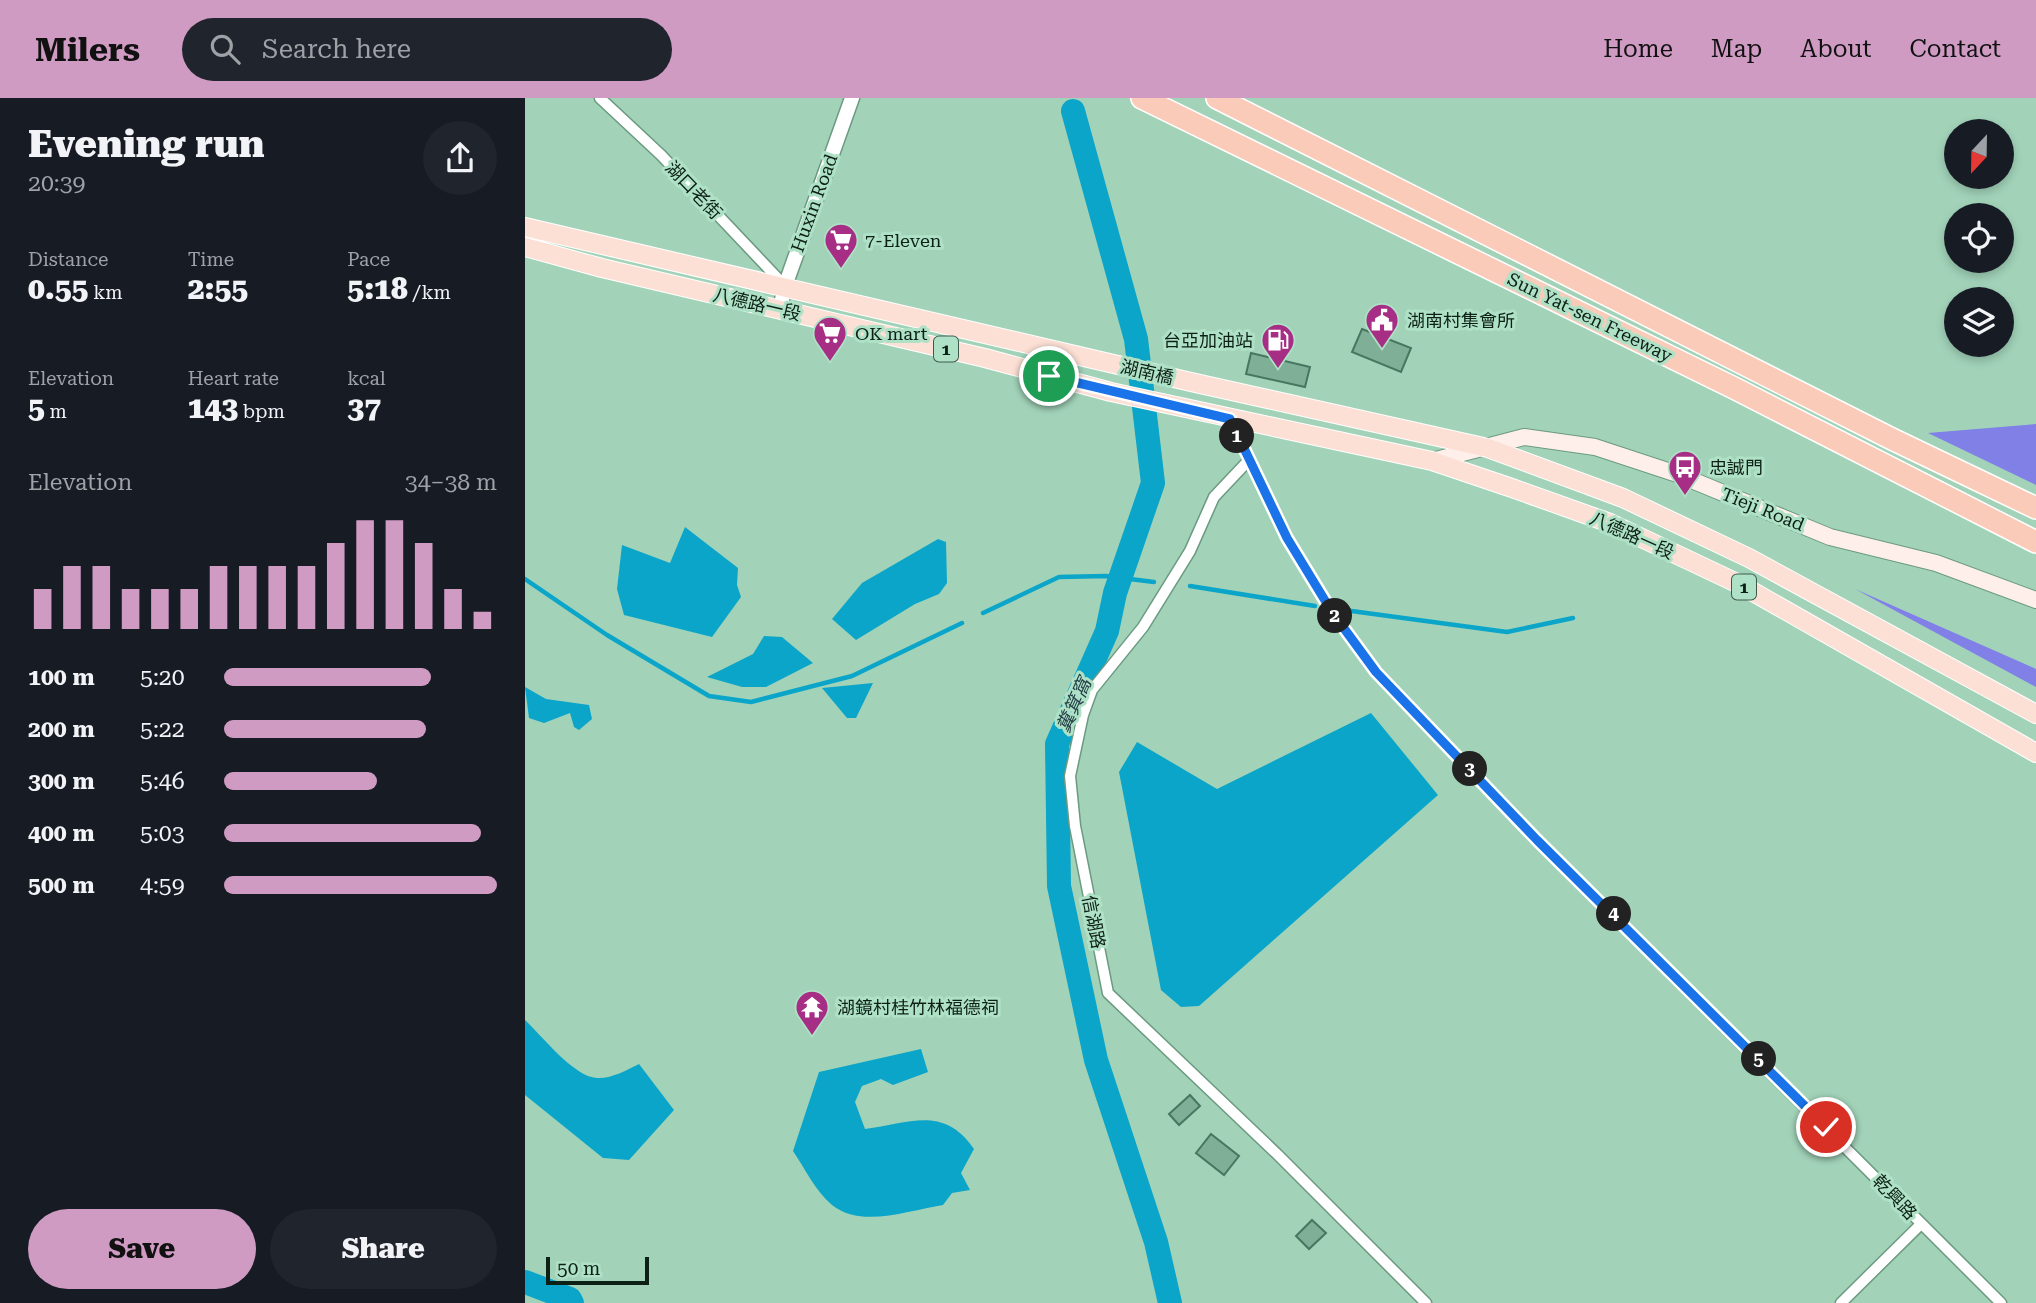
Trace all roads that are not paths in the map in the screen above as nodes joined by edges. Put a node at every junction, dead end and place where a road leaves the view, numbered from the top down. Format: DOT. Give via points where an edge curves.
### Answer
graph roads {
  1 [pos="600,98"];
  2 [pos="852,98"];
  3 [pos="1142,98"];
  4 [pos="1217,98"];
  5 [pos="525,227"];
  6 [pos="525,247"];
  7 [pos="785,286"];
  8 [pos="780,309"];
  9 [pos="1102,361"];
  10 [pos="1191,382"];
  11 [pos="1111,392"];
  12 [pos="1192,410"];
  13 [pos="1230,419"];
  14 [pos="1488,448"];
  15 [pos="1248,461"];
  16 [pos="1432,461"];
  17 [pos="2036,508"];
  18 [pos="2036,542"];
  19 [pos="2036,600"];
  20 [pos="2036,714"];
  21 [pos="2036,753"];
  22 [pos="1921,1224"];
  23 [pos="1426,1303"];
  24 [pos="1841,1303"];
  25 [pos="2001,1303"];
  1 -- 7 [label="street, 湖口老街"];
  2 -- 7 [label="street, Huxin Road"];
  3 -- 18 [label="highway, Sun Yat-sen Freeway" via="1734,388"];
  4 -- 17 [label="highway, Sun Yat-sen Freeway"];
  5 -- 7 [label="main road, 八德路一段 / 1"];
  6 -- 8 [label="main road, 八德路一段 / 1"];
  7 -- 8 [label="street, Huxin Road"];
  7 -- 9 [label="main road, 八德路一段 / 1"];
  8 -- 11 [label="main road, 八德路一段 / 1"];
  9 -- 10 [label="main road, 湖南橋 / 1"];
  10 -- 14 [label="main road, 八德路一段 / 1"];
  11 -- 12 [label="main road, 湖南橋 / 1"];
  12 -- 13 [label="main road, 八德路一段 / 1"];
  13 -- 15 [label="street, 乾興路"];
  13 -- 16 [label="main road, 八德路一段 / 1"];
  14 -- 16 [label="main road, Tieji Road"];
  14 -- 19 [label="main road, Tieji Road" via="1524,437 1595,447 1677,474 1830,537 1936,563"];
  14 -- 20 [label="main road, 八德路一段 / 1" via="1623,498 1749,558"];
  15 -- 22 [label="street, 乾興路" via="1319,591 1376,672"];
  15 -- 23 [label="street, 信湖路" via="1214,497 1189,551 1143,627 1092,690 1083,715 1070,776 1108,993"];
  16 -- 21 [label="main road, 八德路一段 / 1" via="1610,523 1741,585"];
  22 -- 24 [label="street"];
  22 -- 25 [label="street, 乾興路"];
}
